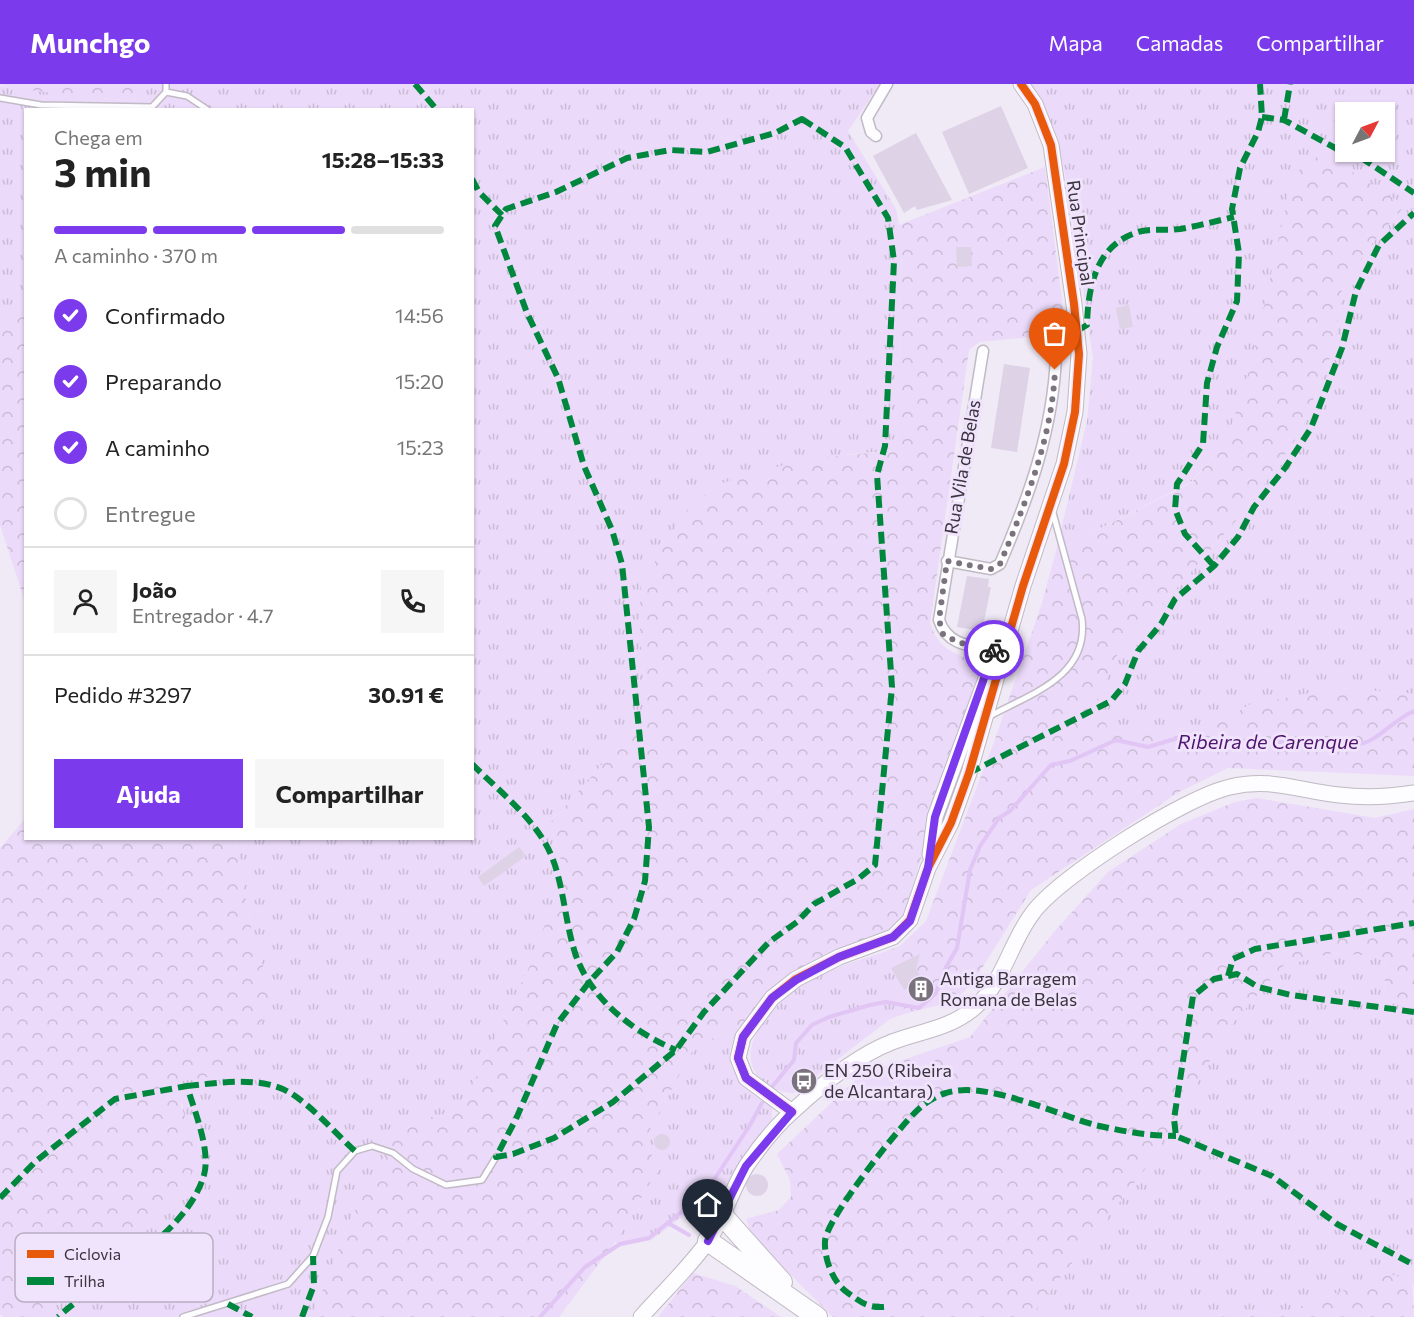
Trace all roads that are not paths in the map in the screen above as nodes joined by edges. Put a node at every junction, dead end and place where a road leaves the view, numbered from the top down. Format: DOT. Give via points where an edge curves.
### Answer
graph roads {
  1 [pos="166,84"];
  2 [pos="887,84"];
  3 [pos="1021,84"];
  4 [pos="166,92"];
  5 [pos="0,99"];
  6 [pos="205,108"];
  7 [pos="876,136"];
  8 [pos="983,351"];
  9 [pos="1056,356"];
  10 [pos="1050,504"];
  11 [pos="947,561"];
  12 [pos="1023,586"];
  13 [pos="996,651"];
  14 [pos="984,719"];
  15 [pos="1414,793"];
  16 [pos="928,868"];
  17 [pos="792,1112"];
  18 [pos="496,1157"];
  19 [pos="722,1215"];
  20 [pos="708,1241"];
  21 [pos="810,1312"];
  22 [pos="183,1317"];
  23 [pos="641,1317"];
  1 -- 4 [label="lane"];
  2 -- 7 [label="street" via="867,118"];
  3 -- 10 [label="street, Rua Principal" via="1051,145 1079,354 1075,412 1064,464"];
  4 -- 5 [label="lane" via="152,107 41,105"];
  4 -- 6 [label="lane" via="187,96"];
  8 -- 11 [label="street, Rua Vila de Belas"];
  9 -- 11 [label="street" via="1050,416 1029,495 1000,564 991,569"];
  10 -- 12 [label="street, Rua Principal"];
  10 -- 14 [label="lane" via="1084,637 1071,665 1059,678"];
  11 -- 13 [label="street, Rua Vila de Belas" via="939,620 943,634 957,642"];
  12 -- 13 [label="street, Rua Principal"];
  12 -- 14 [label="street, Rua Principal"];
  13 -- 16 [label="street, Rua Principal" via="935,817"];
  14 -- 16 [label="street, Rua Principal" via="951,823"];
  15 -- 17 [label="street" via="1376,798 1269,782 1228,787 1165,815 1062,885 1033,912 993,987 976,1006 952,1024 891,1042 852,1064"];
  16 -- 17 [label="street, Rua Principal" via="910,921 901,931 805,974 772,998 743,1037 738,1058 746,1078"];
  17 -- 19 [label="street" via="746,1166"];
  18 -- 22 [label="lane" via="482,1180 446,1185 413,1169 393,1153 372,1146 355,1151 337,1171 328,1217 313,1256 288,1284"];
  19 -- 20 [label="street"];
  19 -- 21 [label="highway"];
  20 -- 21 [label="highway"];
  20 -- 23 [label="street"];
}
